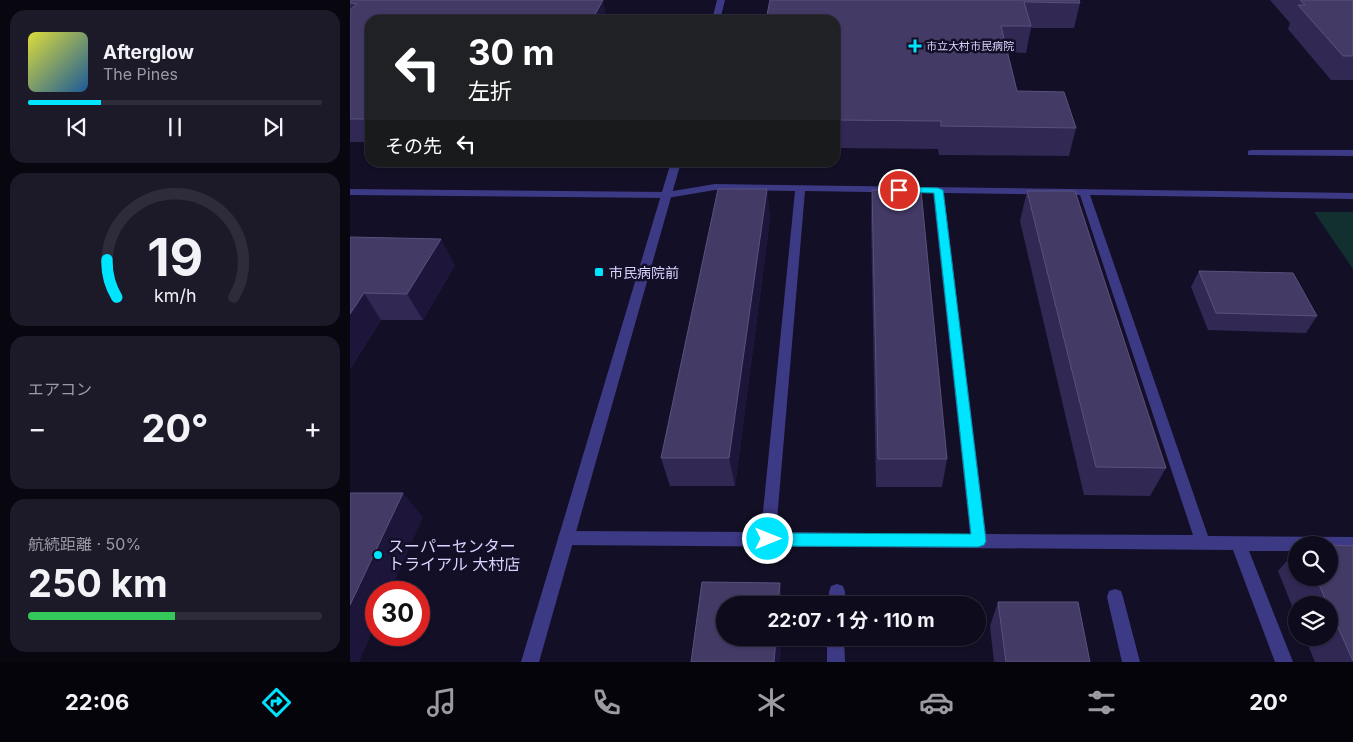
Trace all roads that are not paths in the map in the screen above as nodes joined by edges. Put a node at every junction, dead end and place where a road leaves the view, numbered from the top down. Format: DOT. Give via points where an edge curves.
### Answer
graph roads {
  1 [pos="721,0"];
  2 [pos="717,15"];
  3 [pos="1251,153"];
  4 [pos="1353,153"];
  5 [pos="675,167"];
  6 [pos="800,189"];
  7 [pos="938,190"];
  8 [pos="350,192"];
  9 [pos="1084,193"];
  10 [pos="667,195"];
  11 [pos="1353,196"];
  12 [pos="566,538"];
  13 [pos="768,539"];
  14 [pos="978,541"];
  15 [pos="1203,542"];
  16 [pos="1238,543"];
  17 [pos="1353,544"];
  18 [pos="1115,597"];
  19 [pos="836,646"];
  20 [pos="530,662"];
  21 [pos="836,662"];
  22 [pos="1131,662"];
  23 [pos="1284,662"];
  1 -- 2 [label="street"];
  3 -- 4 [label="street"];
  5 -- 10 [label="street"];
  6 -- 7 [label="street"];
  6 -- 10 [label="street" via="714,187"];
  6 -- 13 [label="street"];
  7 -- 9 [label="street"];
  7 -- 14 [label="street"];
  8 -- 10 [label="street"];
  9 -- 11 [label="street"];
  9 -- 15 [label="street"];
  10 -- 12 [label="street"];
  12 -- 13 [label="street"];
  12 -- 20 [label="street"];
  13 -- 14 [label="street"];
  14 -- 15 [label="street"];
  15 -- 16 [label="street"];
  16 -- 17 [label="street"];
  16 -- 23 [label="street"];
  18 -- 22 [label="street"];
  19 -- 21 [label="street"];
}
